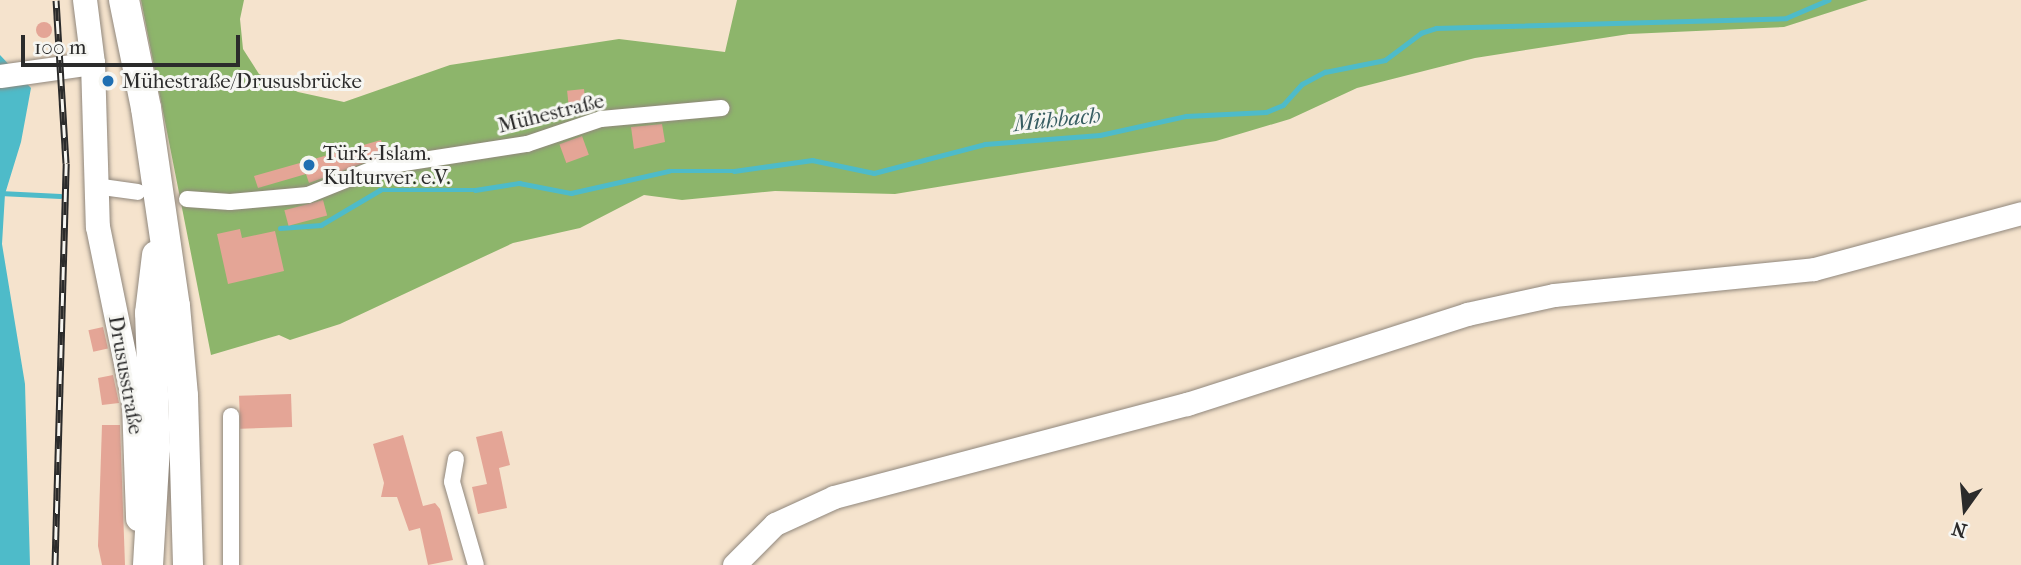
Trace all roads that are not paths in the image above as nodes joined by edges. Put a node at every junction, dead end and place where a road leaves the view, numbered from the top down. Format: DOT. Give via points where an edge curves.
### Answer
graph roads {
  1 [pos="85,0"];
  2 [pos="124,0"];
  3 [pos="93,62"];
  4 [pos="0,76"];
  5 [pos="722,108"];
  6 [pos="95,186"];
  7 [pos="138,192"];
  8 [pos="187,199"];
  9 [pos="2021,213"];
  10 [pos="162,217"];
  11 [pos="231,416"];
  12 [pos="456,459"];
  13 [pos="188,564"];
  14 [pos="141,565"];
  15 [pos="148,565"];
  16 [pos="231,565"];
  17 [pos="476,565"];
  18 [pos="734,565"];
  1 -- 3 [label="main road, Drususstraße"];
  2 -- 10 [label="highway"];
  3 -- 4 [label="main road"];
  3 -- 6 [label="main road, Drususstraße"];
  5 -- 8 [label="street, Mühestraße" via="601,119 527,144 378,167 308,195 230,202"];
  6 -- 7 [label="street"];
  6 -- 14 [label="main road, Drususstraße" via="98,227 135,412"];
  9 -- 18 [label="main road" via="1814,269 1555,295 1467,314 1174,407 834,497 775,524"];
  10 -- 13 [label="highway" via="183,396"];
  10 -- 15 [label="highway" via="150,313 155,461"];
  11 -- 16 [label="street"];
  12 -- 17 [label="street" via="452,482"];
}
